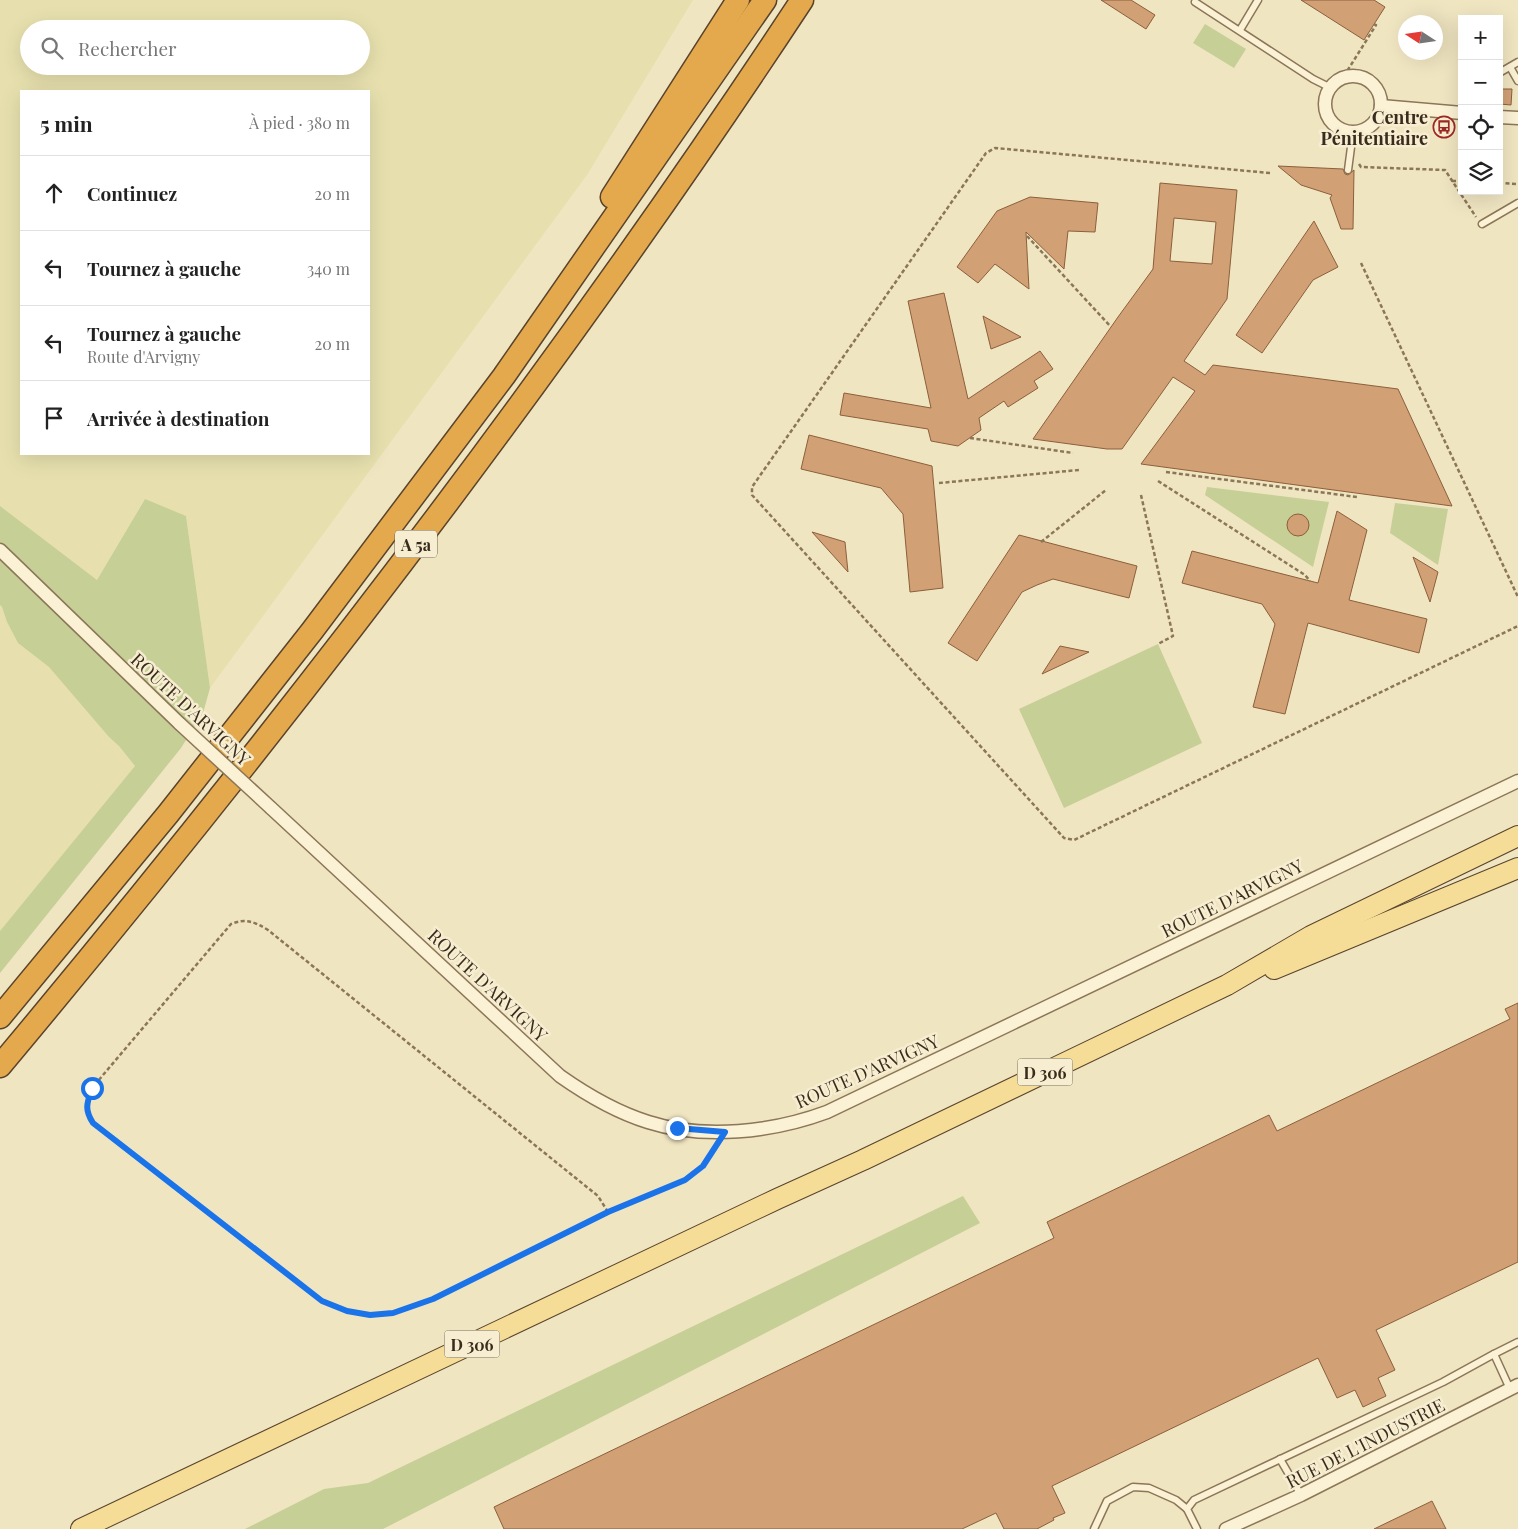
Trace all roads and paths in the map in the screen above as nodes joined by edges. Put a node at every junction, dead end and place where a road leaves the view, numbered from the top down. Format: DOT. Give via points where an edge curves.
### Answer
graph roads {
  1 [pos="738,0"];
  2 [pos="765,0"];
  3 [pos="802,0"];
  4 [pos="1258,0"];
  5 [pos="1195,2"];
  6 [pos="1374,24"];
  7 [pos="1240,30"];
  8 [pos="1518,62"];
  9 [pos="1510,67"];
  10 [pos="1503,71"];
  11 [pos="1344,76"];
  12 [pos="1518,81"];
  13 [pos="1329,87"];
  14 [pos="1381,106"];
  15 [pos="1458,113"];
  16 [pos="1503,117"];
  17 [pos="1518,118"];
  18 [pos="1353,132"];
  19 [pos="1350,152"];
  20 [pos="1348,170"];
  21 [pos="1270,172"];
  22 [pos="1452,181"];
  23 [pos="1458,181"];
  24 [pos="1503,183"];
  25 [pos="1518,184"];
  26 [pos="1518,202"];
  27 [pos="1482,224"];
  28 [pos="1027,236"];
  29 [pos="1361,263"];
  30 [pos="578,271"];
  31 [pos="1111,327"];
  32 [pos="970,438"];
  33 [pos="1073,453"];
  34 [pos="1079,470"];
  35 [pos="1166,472"];
  36 [pos="1158,481"];
  37 [pos="939,483"];
  38 [pos="1106,490"];
  39 [pos="1141,495"];
  40 [pos="1357,497"];
  41 [pos="1041,542"];
  42 [pos="0,550"];
  43 [pos="1310,581"];
  44 [pos="1518,597"];
  45 [pos="1518,626"];
  46 [pos="1158,644"];
  47 [pos="1518,781"];
  48 [pos="1518,836"];
  49 [pos="1518,868"];
  50 [pos="1227,985"];
  51 [pos="0,1017"];
  52 [pos="0,1066"];
  53 [pos="725,1132"];
  54 [pos="608,1212"];
  55 [pos="1518,1342"];
  56 [pos="1494,1354"];
  57 [pos="1514,1387"];
  58 [pos="1280,1459"];
  59 [pos="1300,1495"];
  60 [pos="1187,1509"];
  61 [pos="81,1529"];
  62 [pos="1094,1529"];
  63 [pos="1197,1529"];
  64 [pos="1226,1529"];
  1 -- 30 [label="highway" via="613,195"];
  2 -- 30 [label="highway, A 5a"];
  3 -- 52 [label="highway, A 5a" via="609,282 400,566 185,840"];
  4 -- 7 [label="lane"];
  5 -- 7 [label="lane"];
  6 -- 11 [label="path"];
  7 -- 13 [label="lane"];
  8 -- 9 [label="lane"];
  9 -- 10 [label="lane"];
  9 -- 12 [label="lane"];
  11 -- 13 [label="street"];
  11 -- 14 [label="street" via="1360,76 1369,80 1376,87"];
  13 -- 18 [label="street" via="1324,101 1329,120 1344,131"];
  14 -- 15 [label="street"];
  14 -- 18 [label="street" via="1369,127"];
  16 -- 17 [label="street"];
  18 -- 19 [label="lane"];
  19 -- 20 [label="lane"];
  19 -- 22 [label="path" via="1361,167 1445,170"];
  21 -- 45 [label="path" via="995,148 986,153 752,487 752,495 1064,838 1074,840"];
  22 -- 23 [label="path"];
  22 -- 27 [label="path"];
  24 -- 25 [label="path"];
  26 -- 27 [label="lane"];
  28 -- 31 [label="path"];
  29 -- 44 [label="path"];
  30 -- 51 [label="highway, A 5a" via="504,376 312,631 168,814"];
  32 -- 33 [label="path"];
  34 -- 37 [label="path"];
  35 -- 40 [label="path"];
  36 -- 43 [label="path"];
  38 -- 41 [label="path"];
  39 -- 46 [label="path" via="1174,636"];
  42 -- 53 [label="street, ROUTE D'ARVIGNY, bridge" via="180,724 560,1076 625,1114 677,1128"];
  47 -- 53 [label="street, ROUTE D'ARVIGNY" via="827,1112 777,1127"];
  48 -- 50 [label="main road, D 306" via="1311,936"];
  49 -- 50 [label="main road, D 306" via="1275,969"];
  50 -- 61 [label="main road, D 306"];
  53 -- 54 [label="path" via="703,1166 685,1180"];
  54 -- 54 [label="path" via="433,1299 393,1313 370,1315 347,1311 322,1301 93,1123 87,1114 88,1101 92,1088 231,924 241,920 255,922 598,1196"];
  55 -- 56 [label="lane"];
  56 -- 57 [label="lane"];
  56 -- 58 [label="lane"];
  57 -- 59 [label="street, RUE DE L'INDUSTRIE"];
  58 -- 59 [label="lane"];
  58 -- 60 [label="lane" via="1194,1500"];
  59 -- 64 [label="street, RUE DE L'INDUSTRIE"];
  60 -- 62 [label="lane" via="1176,1500 1149,1488 1133,1486 1107,1501"];
  60 -- 63 [label="lane"];
}
